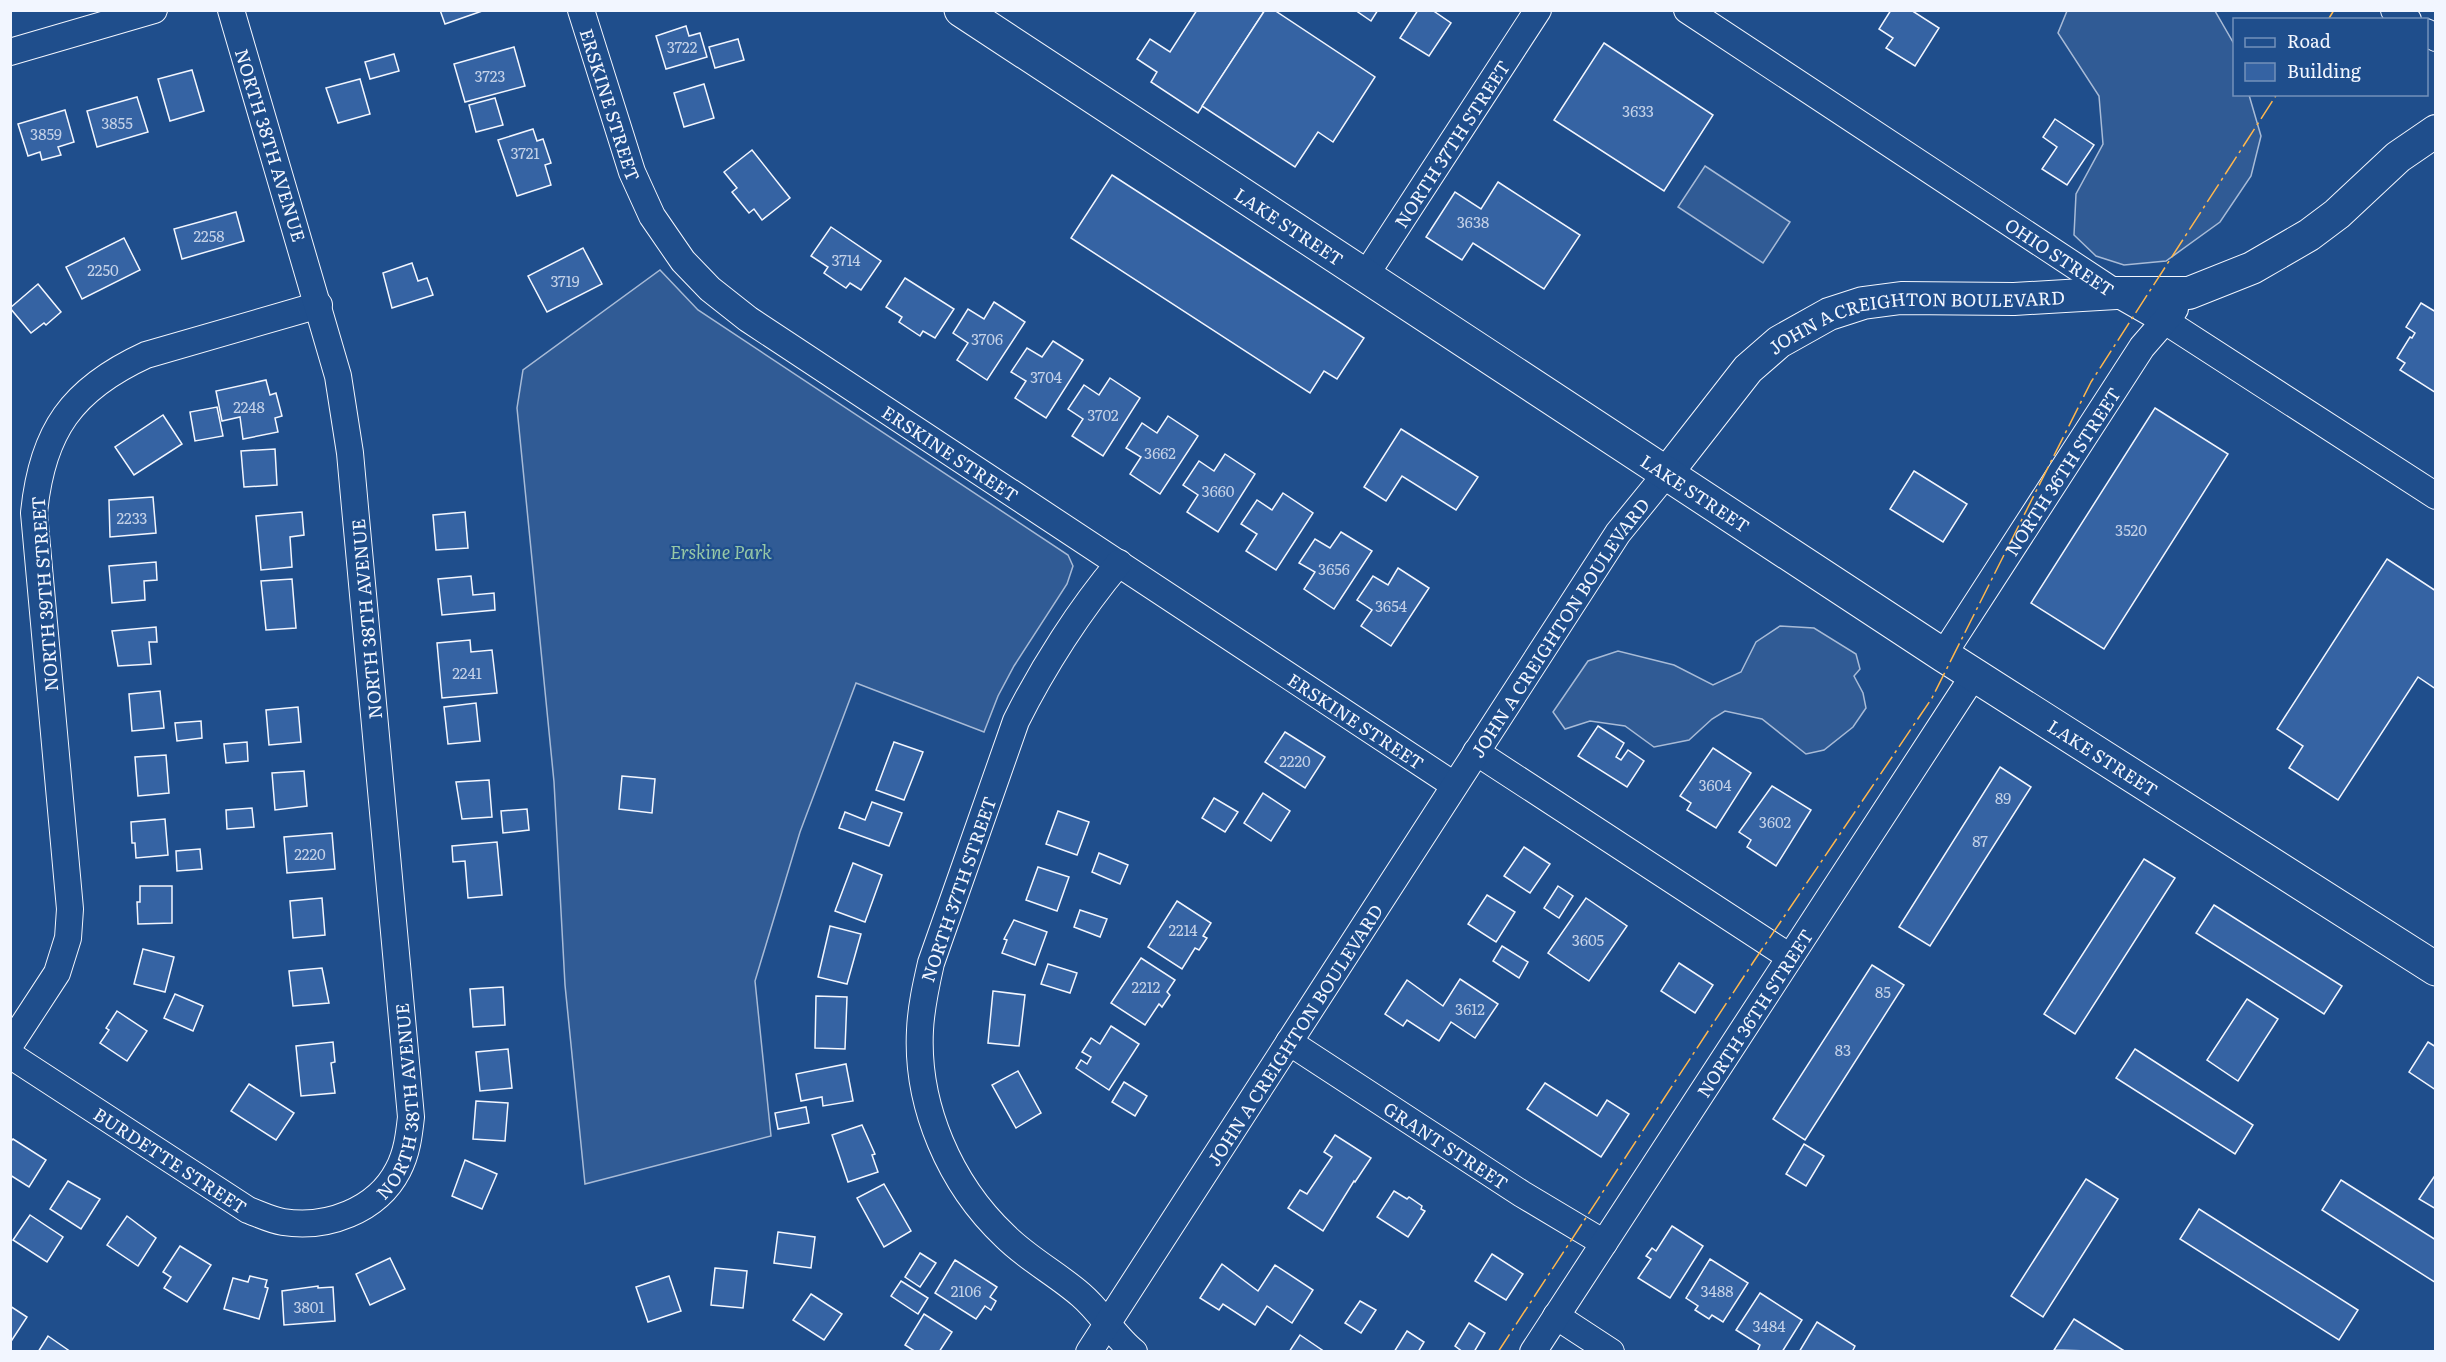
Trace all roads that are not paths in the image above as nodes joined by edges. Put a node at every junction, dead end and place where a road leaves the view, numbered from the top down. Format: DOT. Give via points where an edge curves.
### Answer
graph roads {
  1 [pos="154,10"];
  2 [pos="231,10"];
  3 [pos="581,10"];
  4 [pos="961,10"];
  5 [pos="1538,10"];
  6 [pos="1687,10"];
  7 [pos="10,52"];
  8 [pos="2436,131"];
  9 [pos="1365,276"];
  10 [pos="2116,293"];
  11 [pos="2189,293"];
  12 [pos="319,305"];
  13 [pos="2165,321"];
  14 [pos="1666,474"];
  15 [pos="2436,496"];
  16 [pos="1119,563"];
  17 [pos="1943,655"];
  18 [pos="1974,675"];
  19 [pos="1476,752"];
  20 [pos="1454,785"];
  21 [pos="1790,957"];
  22 [pos="2436,969"];
  23 [pos="1289,1042"];
  24 [pos="10,1045"];
  25 [pos="10,1055"];
  26 [pos="346,1216"];
  27 [pos="1604,1243"];
  28 [pos="1556,1316"];
  29 [pos="1108,1322"];
  30 [pos="1089,1352"];
  31 [pos="1134,1352"];
  32 [pos="1533,1352"];
  33 [pos="1611,1352"];
  1 -- 7 [label="street"];
  2 -- 12 [label="street, NORTH 38TH AVENUE"];
  3 -- 16 [label="street, ERSKINE STREET" via="632,172 652,216 683,261 710,289 748,319"];
  4 -- 9 [label="main road, LAKE STREET"];
  5 -- 9 [label="street, NORTH 37TH STREET"];
  6 -- 10 [label="street, OHIO STREET"];
  8 -- 11 [label="street, JOHN A CREIGHTON BOULEVARD" via="2398,157 2309,235 2252,268"];
  9 -- 14 [label="main road, LAKE STREET"];
  10 -- 11 [label="street, JOHN A CREIGHTON BOULEVARD"];
  10 -- 13 [label="street, OHIO STREET"];
  10 -- 14 [label="street, JOHN A CREIGHTON BOULEVARD" via="2014,299 1901,298 1863,303 1829,314 1779,342 1748,369"];
  11 -- 13 [label="street, NORTH 36TH STREET"];
  12 -- 24 [label="street, NORTH 39TH STREET" via="128,363 81,398 62,420 48,446 37,479 34,513 70,909 68,938 57,973"];
  12 -- 26 [label="street, NORTH 38TH AVENUE" via="338,376 350,453 411,1117 409,1142 398,1171 367,1205"];
  13 -- 15 [label="street, OHIO STREET"];
  13 -- 17 [label="street, NORTH 36TH STREET" via="2142,347"];
  14 -- 17 [label="main road, LAKE STREET"];
  14 -- 19 [label="street, JOHN A CREIGHTON BOULEVARD" via="1618,533"];
  16 -- 20 [label="street, ERSKINE STREET"];
  16 -- 29 [label="street, NORTH 37TH STREET" via="1097,590 1016,721 931,963 920,1032 930,1113 963,1186 1005,1237 1080,1294"];
  17 -- 18 [label="main road, LAKE STREET"];
  18 -- 21 [label="street, NORTH 36TH STREET"];
  18 -- 22 [label="main road, LAKE STREET"];
  19 -- 20 [label="street, JOHN A CREIGHTON BOULEVARD"];
  19 -- 21 [label="street"];
  20 -- 23 [label="street, JOHN A CREIGHTON BOULEVARD"];
  21 -- 27 [label="street, NORTH 36TH STREET"];
  23 -- 27 [label="street, GRANT STREET"];
  23 -- 29 [label="street, JOHN A CREIGHTON BOULEVARD"];
  25 -- 26 [label="street, BURDETTE STREET" via="248,1210 280,1222 300,1224"];
  27 -- 28 [label="street, NORTH 36TH STREET"];
  28 -- 32 [label="street, NORTH 36TH STREET"];
  28 -- 33 [label="street"];
  29 -- 30 [label="street, JOHN A CREIGHTON BOULEVARD"];
  29 -- 31 [label="street"];
}
